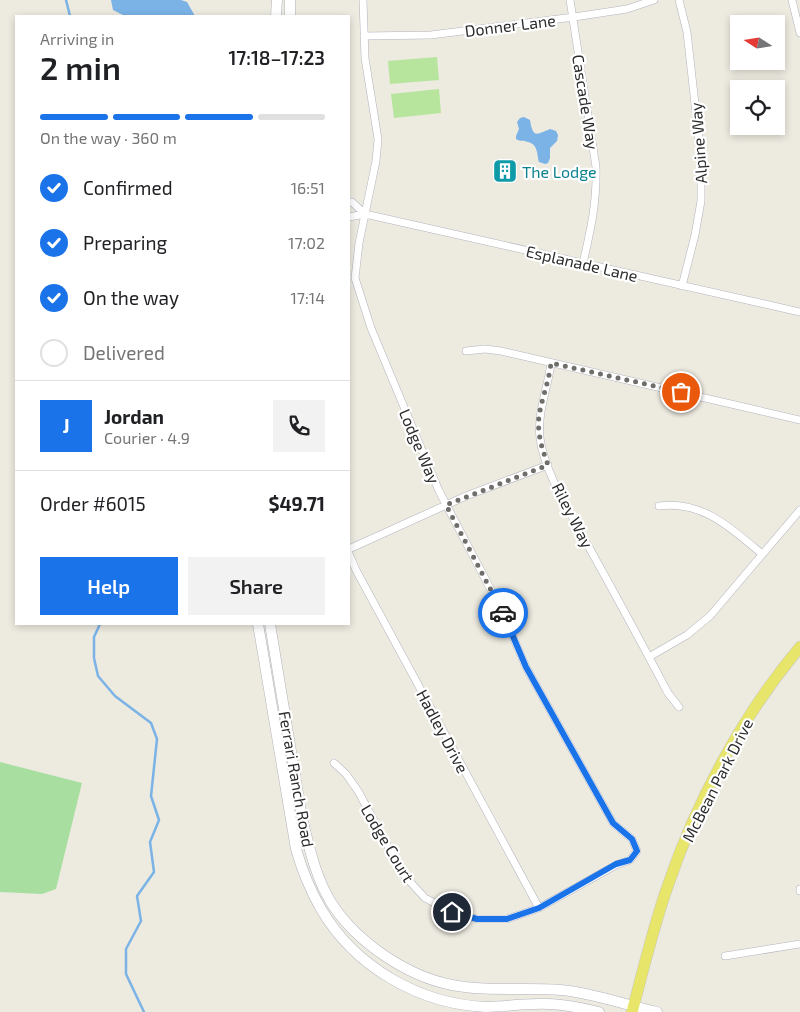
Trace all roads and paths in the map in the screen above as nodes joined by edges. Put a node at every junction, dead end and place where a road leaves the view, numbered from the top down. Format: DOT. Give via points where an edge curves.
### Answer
graph roads {
  1 [pos="277,0"];
  2 [pos="290,0"];
  3 [pos="363,0"];
  4 [pos="570,0"];
  5 [pos="654,0"];
  6 [pos="679,0"];
  7 [pos="792,0"];
  8 [pos="276,15"];
  9 [pos="290,15"];
  10 [pos="574,17"];
  11 [pos="800,34"];
  12 [pos="364,36"];
  13 [pos="350,202"];
  14 [pos="365,214"];
  15 [pos="350,217"];
  16 [pos="583,263"];
  17 [pos="682,286"];
  18 [pos="800,312"];
  19 [pos="466,351"];
  20 [pos="551,363"];
  21 [pos="800,420"];
  22 [pos="548,465"];
  23 [pos="446,505"];
  24 [pos="659,506"];
  25 [pos="800,510"];
  26 [pos="350,549"];
  27 [pos="762,554"];
  28 [pos="350,556"];
  29 [pos="258,625"];
  30 [pos="270,625"];
  31 [pos="278,625"];
  32 [pos="800,646"];
  33 [pos="649,657"];
  34 [pos="284,707"];
  35 [pos="679,707"];
  36 [pos="334,763"];
  37 [pos="637,851"];
  38 [pos="539,908"];
  39 [pos="800,944"];
  40 [pos="725,956"];
  41 [pos="633,1009"];
  42 [pos="599,1012"];
  43 [pos="657,1012"];
  1 -- 8 [label="main road"];
  2 -- 9 [label="main road"];
  3 -- 12 [label="street, Lodge Way"];
  4 -- 10 [label="street, Cascade Way"];
  5 -- 10 [label="street, Donner Lane" via="627,9"];
  6 -- 17 [label="street, Alpine Way" via="687,32 701,158 701,201"];
  7 -- 11 [label="street"];
  10 -- 12 [label="street, Donner Lane" via="431,35"];
  10 -- 16 [label="street, Cascade Way" via="597,192"];
  12 -- 14 [label="street, Lodge Way" via="378,139"];
  13 -- 14 [label="street, Esplanade Lane"];
  14 -- 15 [label="street, Esplanade Lane"];
  14 -- 16 [label="street, Esplanade Lane"];
  14 -- 23 [label="street, Lodge Way" via="355,278 371,328"];
  16 -- 17 [label="street, Esplanade Lane"];
  17 -- 18 [label="street, Esplanade Lane"];
  19 -- 20 [label="street" via="485,349"];
  20 -- 21 [label="street"];
  20 -- 22 [label="street, Riley Way" via="539,427"];
  22 -- 23 [label="street"];
  22 -- 33 [label="street, Riley Way" via="565,503"];
  23 -- 26 [label="street"];
  23 -- 37 [label="street, Lodge Way" via="500,607 531,676 613,823 632,839"];
  24 -- 27 [label="street" via="690,507 712,516 728,525"];
  25 -- 27 [label="street"];
  27 -- 33 [label="street" via="710,616 687,635"];
  28 -- 38 [label="street, Hadley Drive"];
  29 -- 42 [label="main road, Ferrari Ranch Road" via="296,849 304,876 336,932 357,954 384,974 447,1002 487,1007 561,1005"];
  30 -- 34 [label="main road, Ferrari Ranch Road"];
  31 -- 34 [label="main road"];
  32 -- 41 [label="main road, McBean Park Drive" via="741,728 696,813 666,890"];
  33 -- 35 [label="street, Riley Way"];
  34 -- 41 [label="main road, Ferrari Ranch Road" via="308,846 331,902 347,924 369,944 391,960 451,985 563,990"];
  36 -- 38 [label="street, Lodge Court" via="358,791 404,874 425,898 452,912 477,919 507,919"];
  37 -- 38 [label="street, Lodge Court" via="630,860 616,864"];
  39 -- 40 [label="street"];
  41 -- 43 [label="main road, Ferrari Ranch Road"];
}
